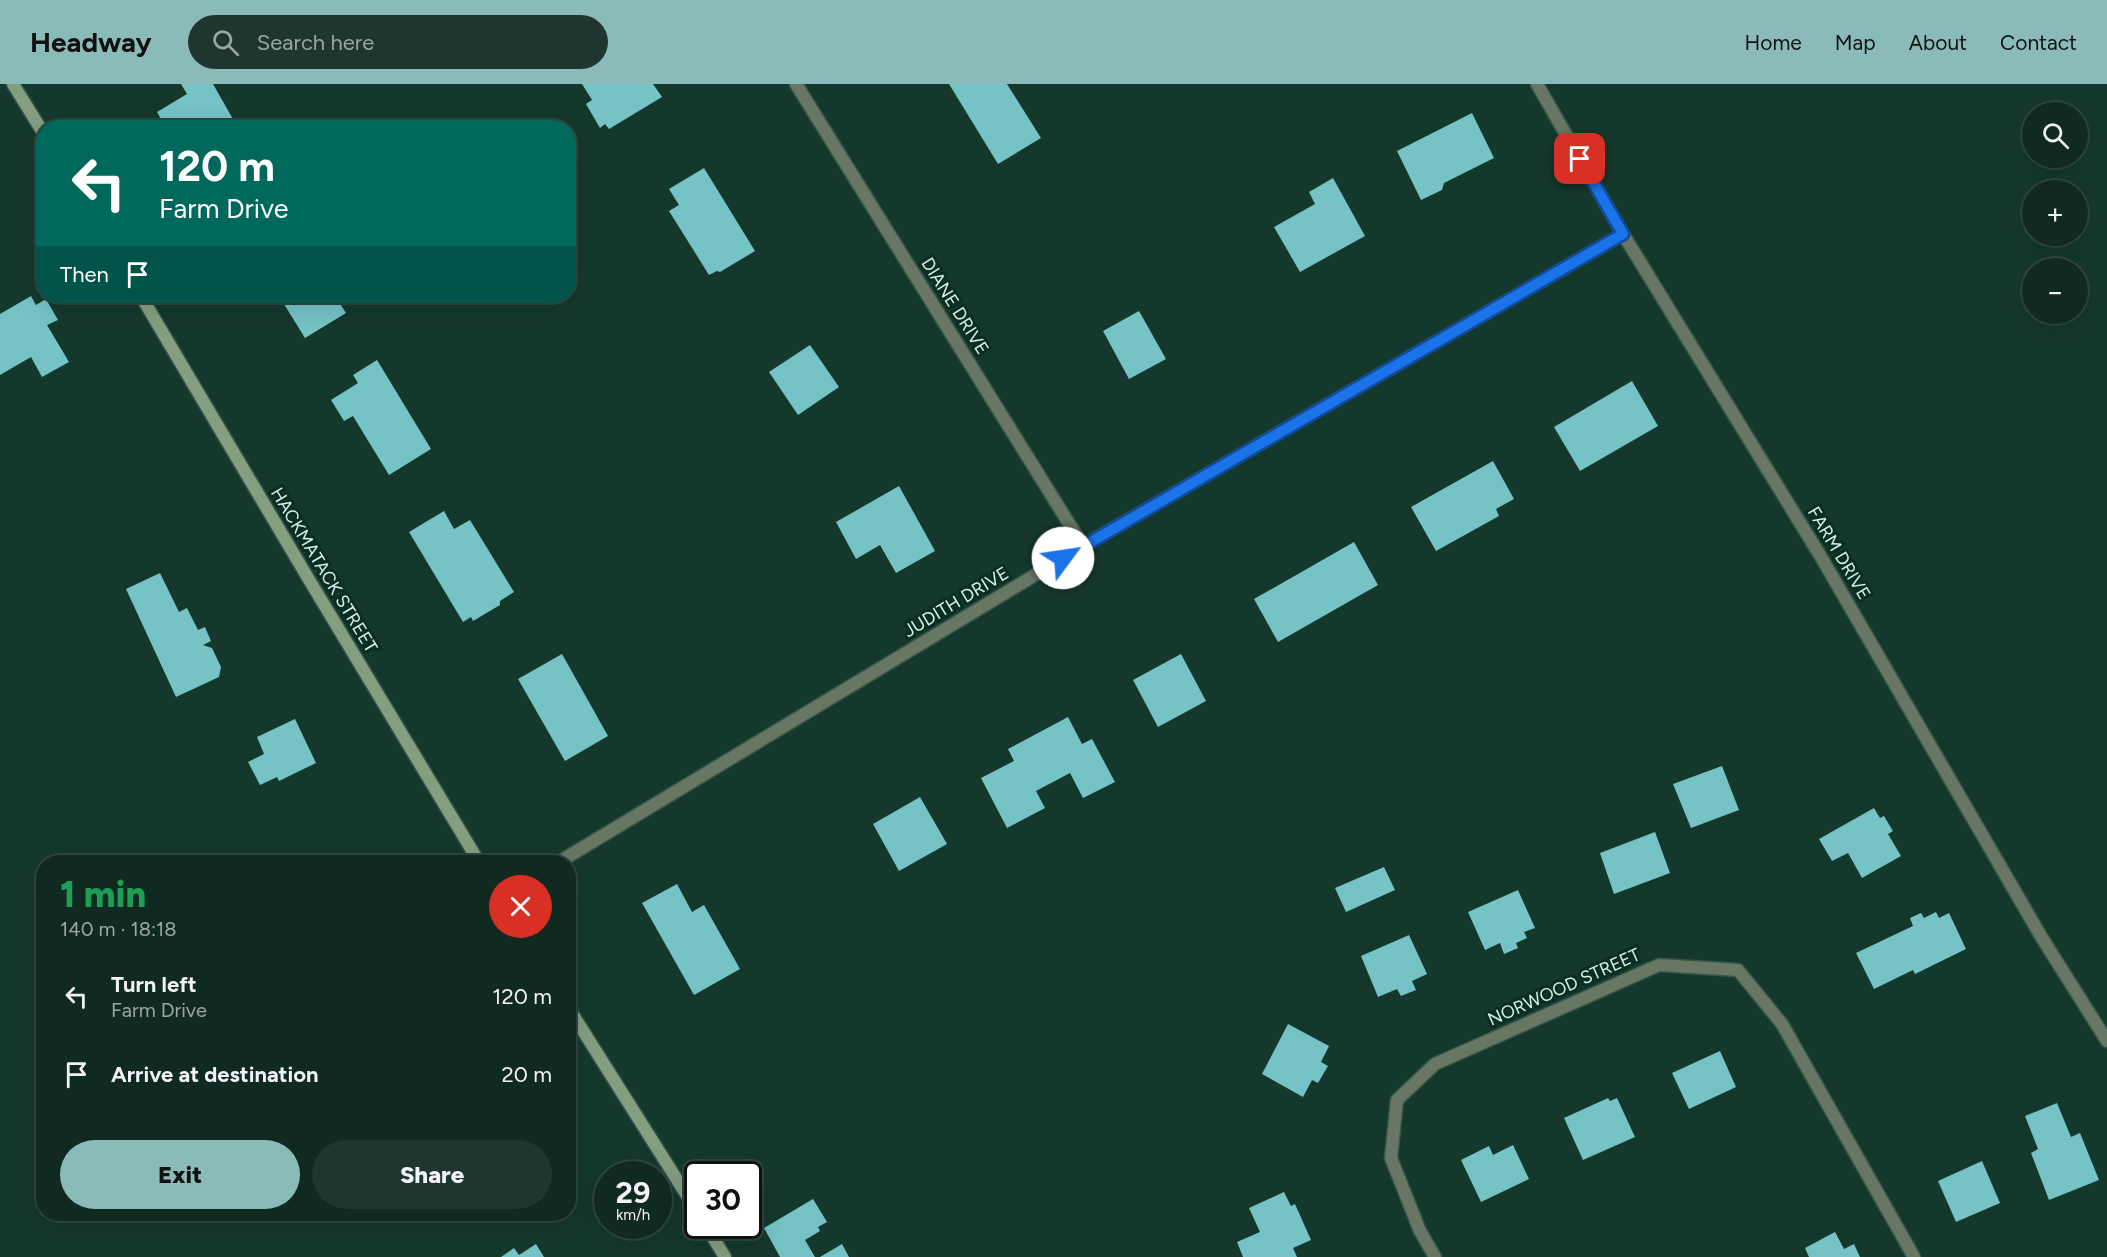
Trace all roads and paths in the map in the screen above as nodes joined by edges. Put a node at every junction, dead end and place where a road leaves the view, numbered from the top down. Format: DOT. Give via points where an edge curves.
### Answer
graph roads {
  1 [pos="13,84"];
  2 [pos="796,84"];
  3 [pos="1537,84"];
  4 [pos="36,121"];
  5 [pos="1623,234"];
  6 [pos="145,303"];
  7 [pos="1083,546"];
  8 [pos="475,855"];
  9 [pos="571,855"];
  10 [pos="576,1020"];
  11 [pos="2107,1041"];
  12 [pos="684,1191"];
  13 [pos="714,1239"];
  14 [pos="725,1257"];
  15 [pos="1435,1257"];
  16 [pos="1914,1257"];
  1 -- 4 [label="street"];
  2 -- 7 [label="street, DIANE DRIVE"];
  3 -- 5 [label="street, FARM DRIVE"];
  5 -- 7 [label="street, JUDITH DRIVE"];
  5 -- 11 [label="street, FARM DRIVE" via="1821,557 2042,938"];
  6 -- 8 [label="street, HACKMATACK STREET"];
  7 -- 9 [label="street, JUDITH DRIVE"];
  10 -- 12 [label="street"];
  13 -- 14 [label="street"];
  15 -- 16 [label="street, NORWOOD STREET" via="1420,1231 1391,1158 1397,1100 1435,1064 1659,965 1738,970 1782,1024"];
}
